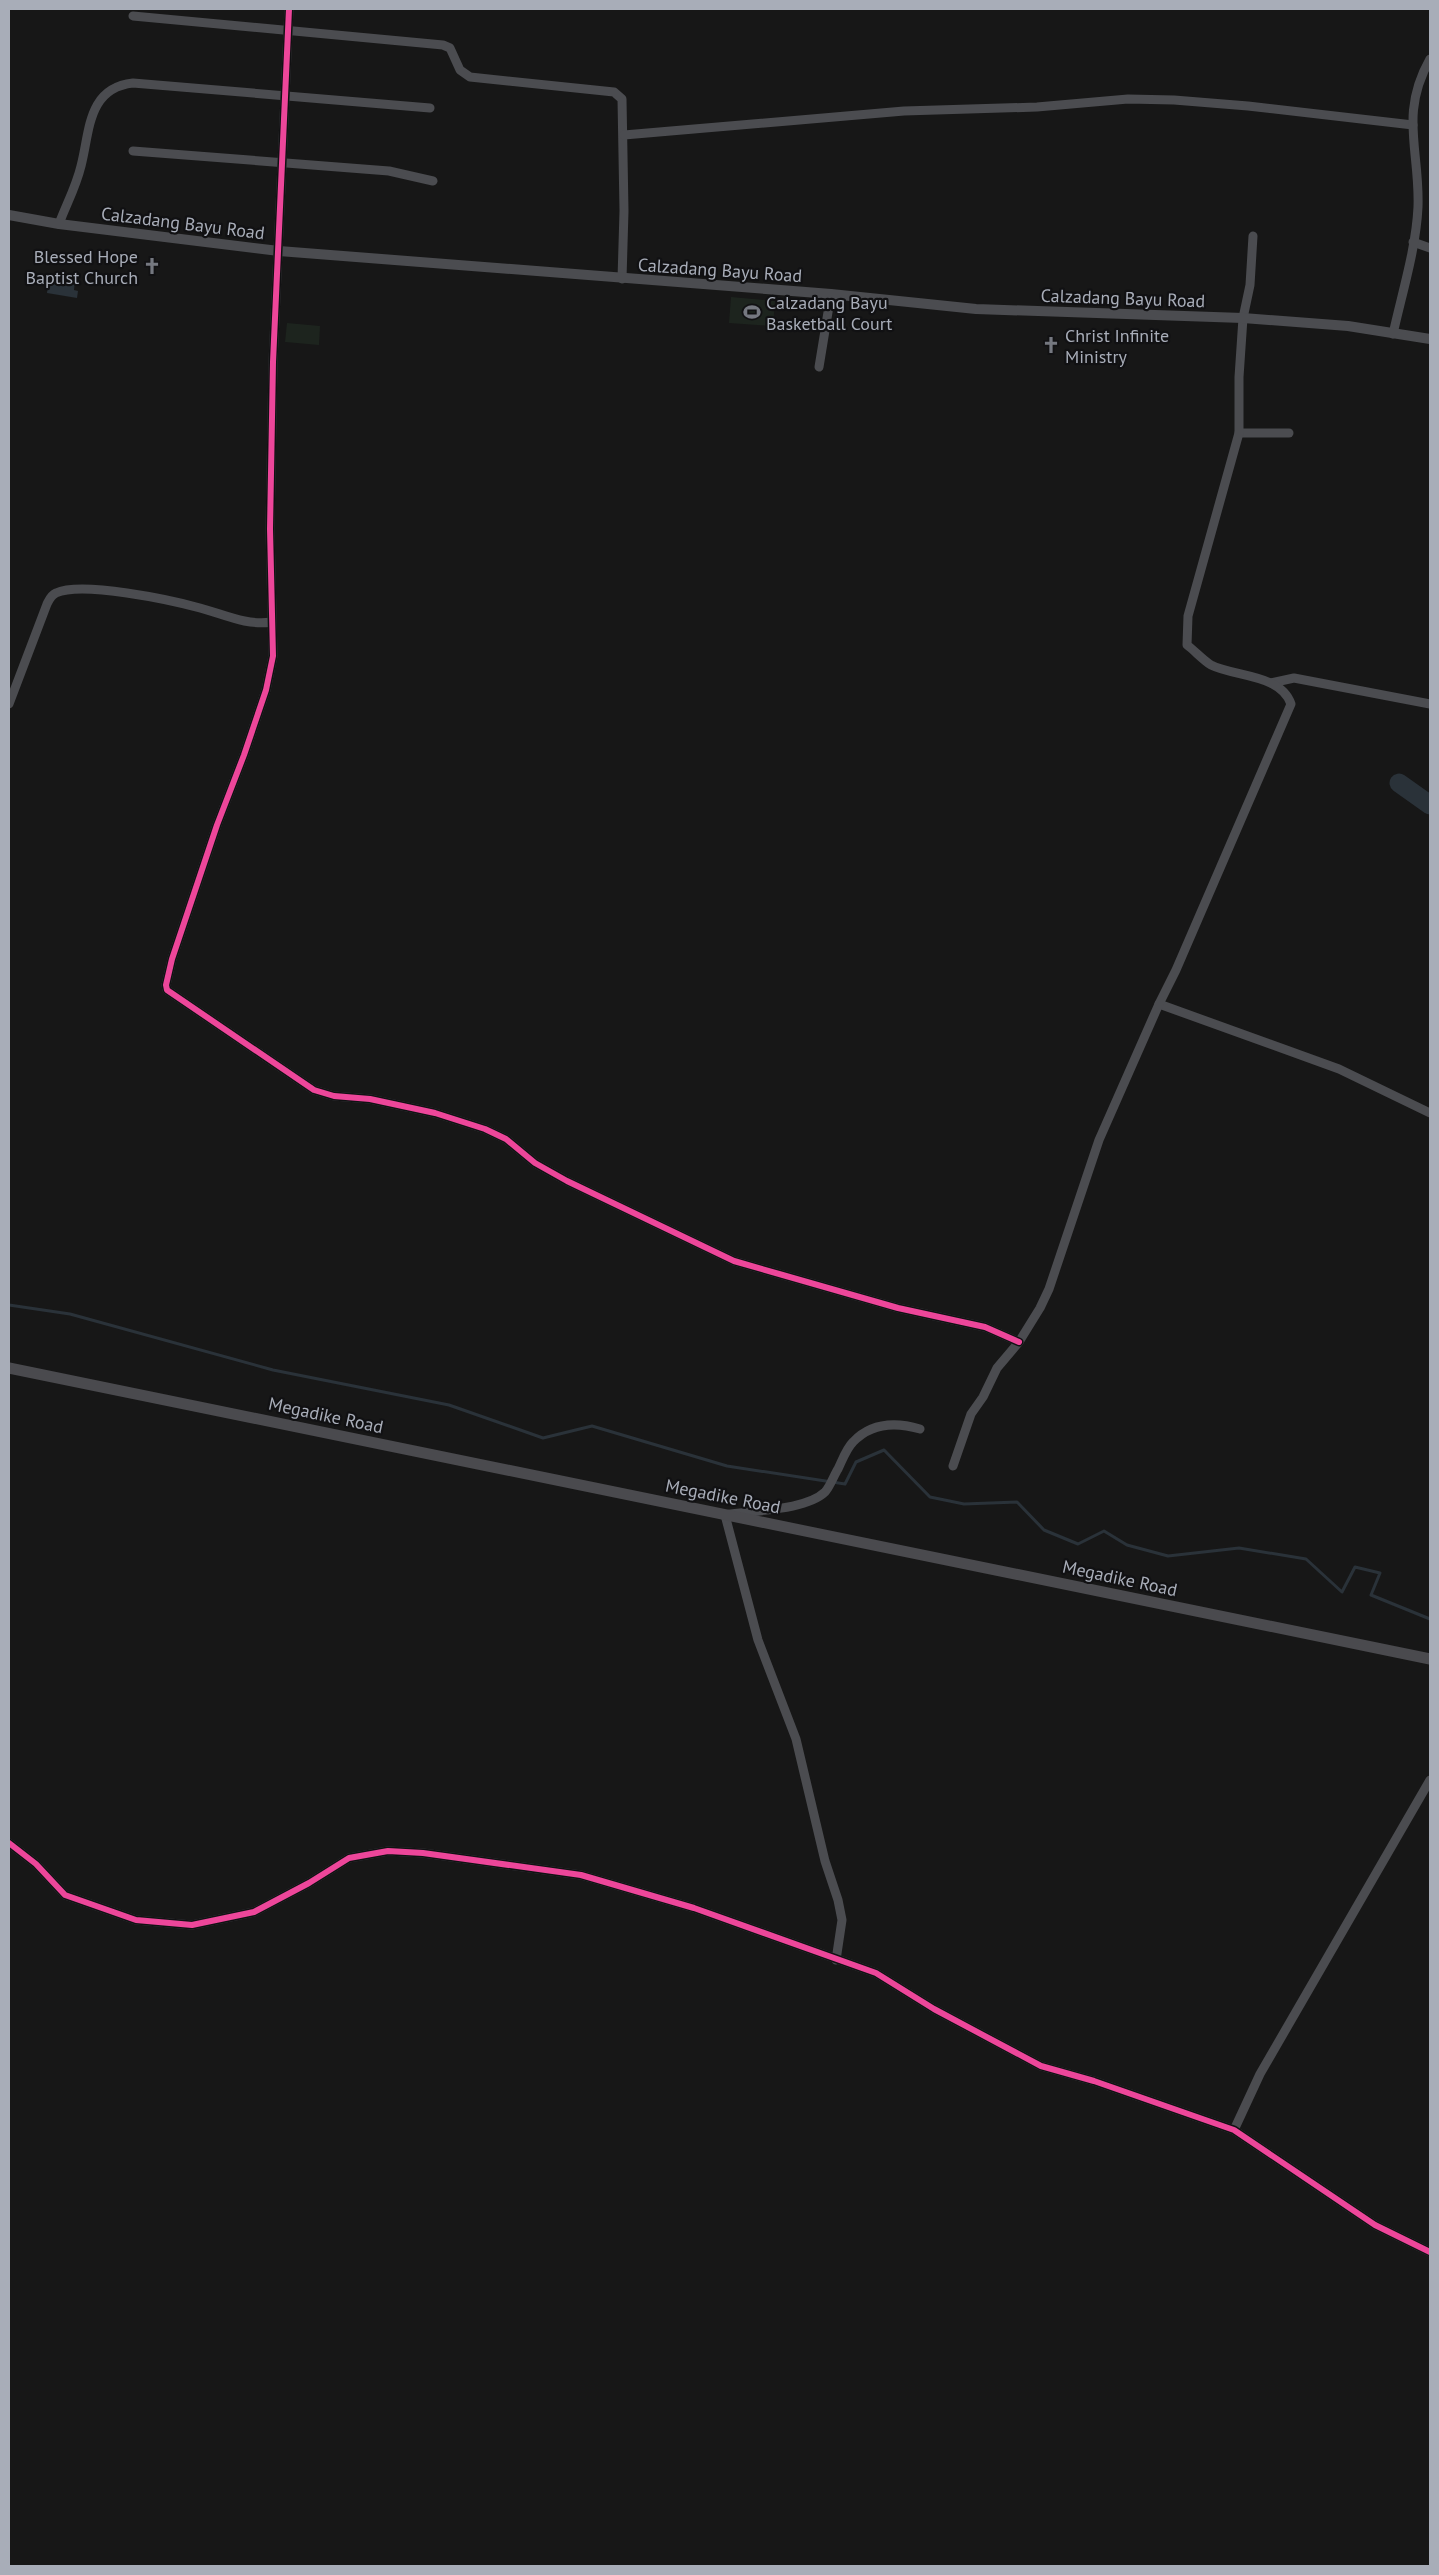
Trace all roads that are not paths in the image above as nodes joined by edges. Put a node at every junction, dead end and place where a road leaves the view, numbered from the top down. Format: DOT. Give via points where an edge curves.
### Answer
graph roads {
  1 [pos="289,9"];
  2 [pos="133,16"];
  3 [pos="288,30"];
  4 [pos="1430,58"];
  5 [pos="286,97"];
  6 [pos="430,108"];
  7 [pos="1412,125"];
  8 [pos="624,135"];
  9 [pos="133,151"];
  10 [pos="282,164"];
  11 [pos="433,181"];
  12 [pos="9,215"];
  13 [pos="59,224"];
  14 [pos="1253,236"];
  15 [pos="1413,242"];
  16 [pos="1430,248"];
  17 [pos="279,251"];
  18 [pos="622,280"];
  19 [pos="831,294"];
  20 [pos="1243,318"];
  21 [pos="1393,334"];
  22 [pos="1430,339"];
  23 [pos="819,367"];
  24 [pos="1289,433"];
  25 [pos="1240,434"];
  26 [pos="271,622"];
  27 [pos="1271,683"];
  28 [pos="9,704"];
  29 [pos="1430,704"];
  30 [pos="1159,1004"];
  31 [pos="1430,1113"];
  32 [pos="1018,1342"];
  33 [pos="9,1368"];
  34 [pos="920,1430"];
  35 [pos="953,1466"];
  36 [pos="725,1515"];
  37 [pos="1430,1659"];
  38 [pos="1430,1780"];
  39 [pos="9,1843"];
  40 [pos="836,1960"];
  41 [pos="1234,2130"];
  42 [pos="1430,2252"];
  1 -- 3 [label="street"];
  2 -- 3 [label="street"];
  3 -- 5 [label="street"];
  3 -- 8 [label="street" via="443,45 450,48 460,70 470,77 614,92 622,99"];
  4 -- 7 [label="street" via="1412,105"];
  5 -- 6 [label="street"];
  5 -- 10 [label="street"];
  5 -- 13 [label="street" via="121,84 94,107 76,184"];
  7 -- 8 [label="street" via="1248,106 1128,99 1037,107 895,111"];
  7 -- 15 [label="street" via="1418,207"];
  8 -- 18 [label="street"];
  9 -- 10 [label="street"];
  10 -- 11 [label="street" via="389,171"];
  10 -- 17 [label="street"];
  12 -- 13 [label="street, Calzadang Bayu Road"];
  13 -- 17 [label="street, Calzadang Bayu Road"];
  14 -- 20 [label="street" via="1250,285"];
  15 -- 16 [label="street"];
  15 -- 21 [label="street"];
  17 -- 18 [label="street, Calzadang Bayu Road"];
  17 -- 26 [label="street" via="273,362"];
  18 -- 19 [label="street, Calzadang Bayu Road"];
  19 -- 20 [label="street, Calzadang Bayu Road" via="976,309"];
  19 -- 23 [label="street"];
  20 -- 21 [label="street, Calzadang Bayu Road" via="1348,326"];
  20 -- 25 [label="street"];
  21 -- 22 [label="street, Calzadang Bayu Road"];
  24 -- 25 [label="street"];
  25 -- 27 [label="street" via="1188,616 1187,645 1210,664"];
  26 -- 28 [label="street" via="252,623 171,600 108,591 58,592 47,604"];
  26 -- 32 [label="street" via="273,656 270,673 240,769 217,825 172,959 167,990 314,1090 435,1113 485,1129 506,1138 535,1163 567,1181 734,1261 889,1306 985,1327"];
  27 -- 29 [label="street" via="1294,678"];
  27 -- 30 [label="street" via="1289,697 1291,704"];
  30 -- 31 [label="street" via="1339,1069"];
  30 -- 32 [label="street" via="1099,1140 1052,1281 1040,1308"];
  32 -- 35 [label="street" via="996,1368 971,1414"];
  33 -- 36 [label="main road, Megadike Road"];
  34 -- 36 [label="street" via="895,1424 881,1425 852,1443 824,1492 805,1502 772,1511 750,1510"];
  36 -- 37 [label="main road, Megadike Road"];
  36 -- 40 [label="street" via="758,1640 796,1738 825,1861 838,1900 842,1920"];
  38 -- 41 [label="street" via="1260,2074"];
  39 -- 40 [label="street" via="36,1864 65,1895 136,1920 192,1925 254,1912 349,1858 388,1851 423,1853 582,1875 694,1908"];
  40 -- 41 [label="street" via="876,1973 934,2009 1041,2066"];
  41 -- 42 [label="street" via="1375,2225"];
}
